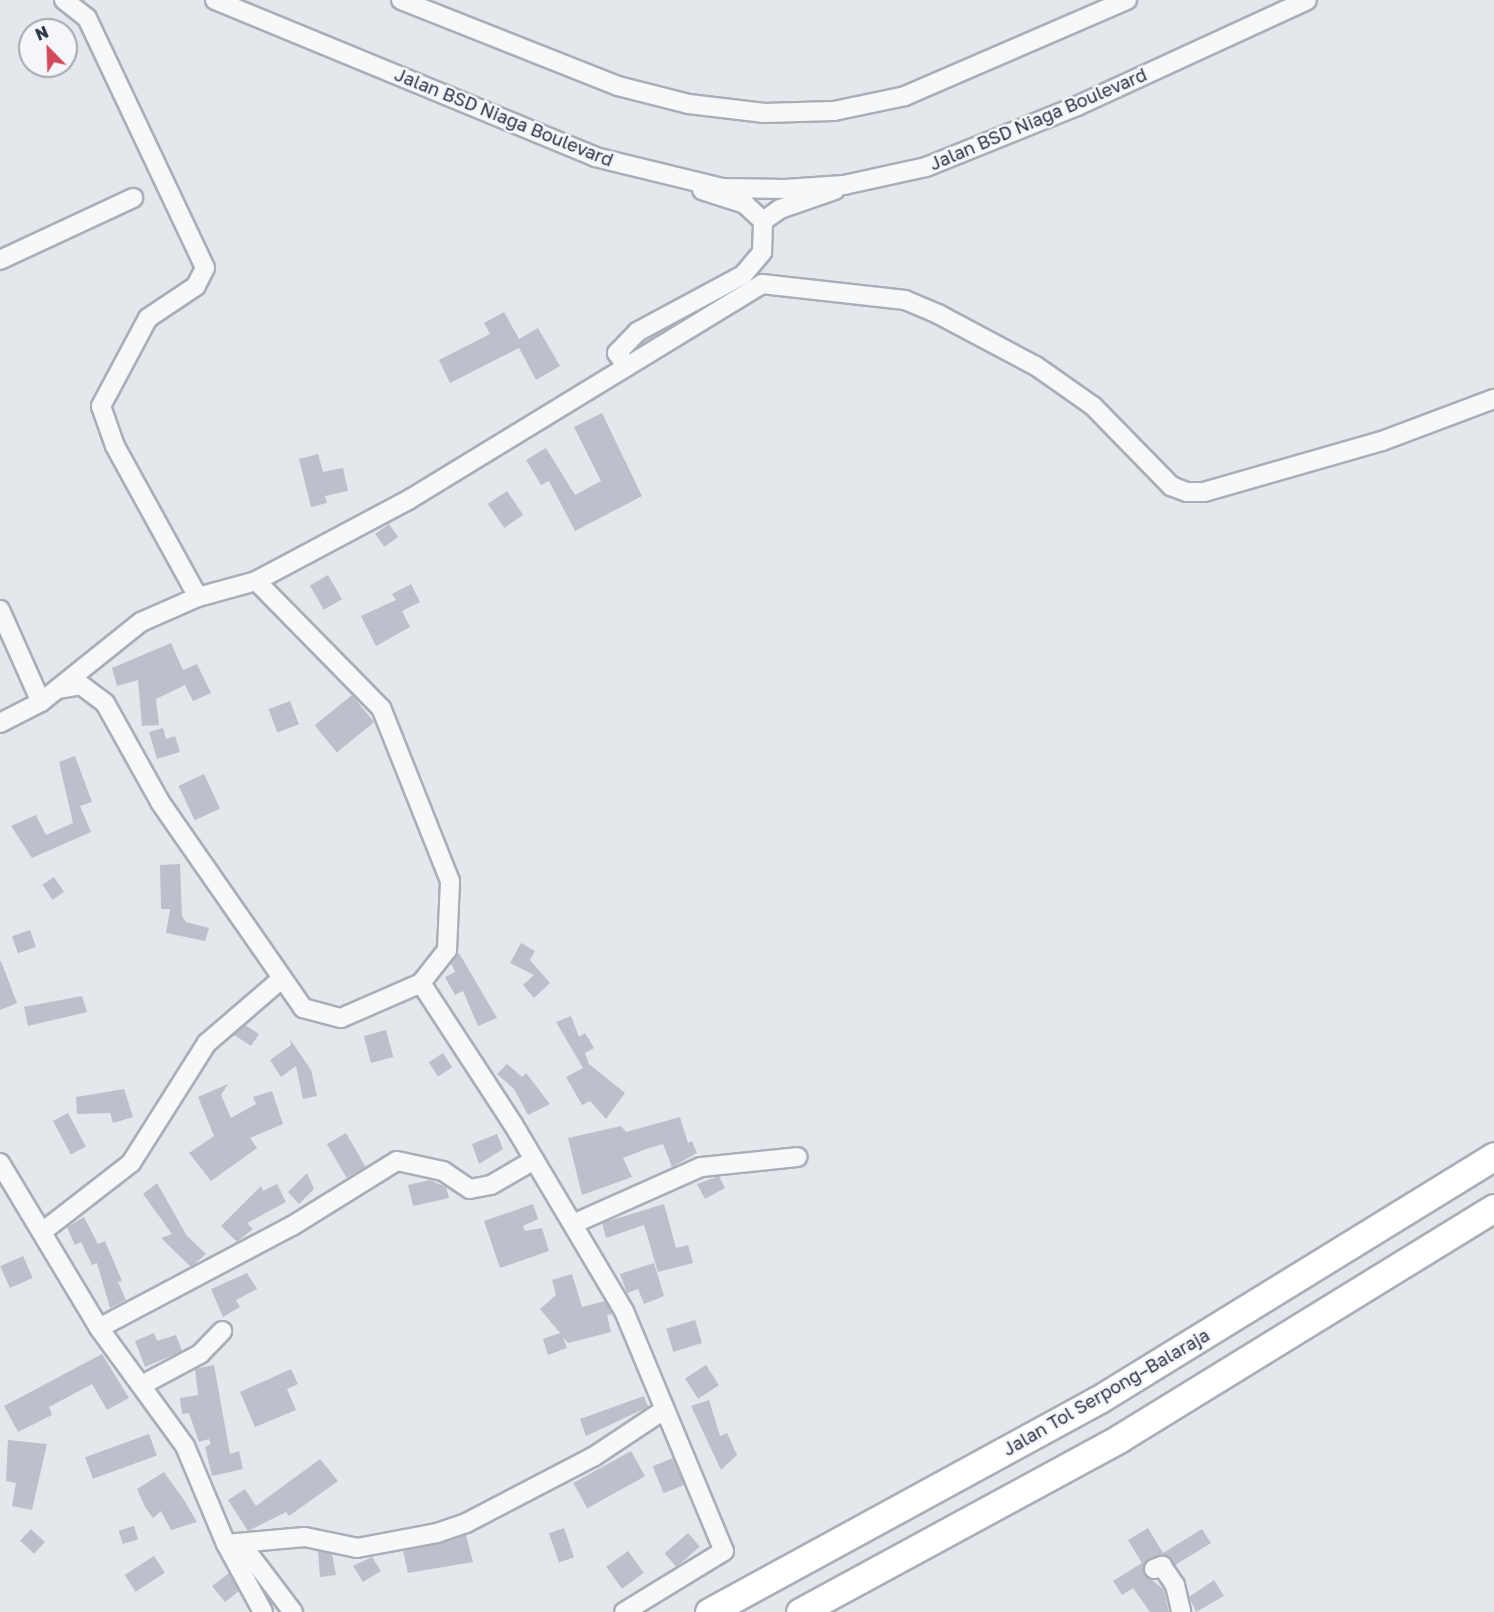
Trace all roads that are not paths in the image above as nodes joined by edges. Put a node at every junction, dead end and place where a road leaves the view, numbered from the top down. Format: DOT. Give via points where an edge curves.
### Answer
graph roads {
  1 [pos="64,0"];
  2 [pos="215,0"];
  3 [pos="401,0"];
  4 [pos="1127,0"];
  5 [pos="1307,0"];
  6 [pos="676,177"];
  7 [pos="844,185"];
  8 [pos="133,198"];
  9 [pos="764,221"];
  10 [pos="0,260"];
  11 [pos="626,365"];
  12 [pos="1494,399"];
  13 [pos="256,581"];
  14 [pos="198,597"];
  15 [pos="0,610"];
  16 [pos="56,689"];
  17 [pos="41,702"];
  18 [pos="0,723"];
  19 [pos="279,981"];
  20 [pos="421,983"];
  21 [pos="1494,1156"];
  22 [pos="797,1157"];
  23 [pos="534,1160"];
  24 [pos="0,1163"];
  25 [pos="1494,1208"];
  26 [pos="573,1224"];
  27 [pos="42,1232"];
  28 [pos="99,1328"];
  29 [pos="222,1331"];
  30 [pos="142,1385"];
  31 [pos="664,1410"];
  32 [pos="235,1545"];
  33 [pos="1154,1569"];
  34 [pos="263,1612"];
  35 [pos="293,1612"];
  36 [pos="624,1612"];
  37 [pos="709,1612"];
  38 [pos="800,1612"];
  39 [pos="1181,1612"];
  1 -- 14 [label="street" via="87,18 205,268 196,286 148,318 101,406 115,446"];
  2 -- 6 [label="street, Jalan BSD Niaga Boulevard" via="595,157"];
  3 -- 4 [label="street" via="618,86 689,104 764,113 834,111 905,96"];
  5 -- 7 [label="street, Jalan BSD Niaga Boulevard" via="1005,137 926,167"];
  6 -- 7 [label="street, Jalan BSD Niaga Boulevard" via="722,188"];
  6 -- 9 [label="street" via="729,203 745,204"];
  7 -- 9 [label="street" via="780,209"];
  8 -- 10 [label="street"];
  9 -- 11 [label="street" via="762,252 754,266 637,332 617,353"];
  11 -- 12 [label="street" via="762,284 905,300 1036,366 1093,406 1171,486 1187,492 1204,492 1393,438"];
  11 -- 13 [label="street" via="410,499"];
  13 -- 14 [label="street"];
  13 -- 20 [label="street" via="381,708 450,881 447,950"];
  14 -- 16 [label="street" via="113,640"];
  15 -- 17 [label="street"];
  16 -- 17 [label="street"];
  16 -- 19 [label="street" via="81,685 105,703 160,802"];
  17 -- 18 [label="street"];
  19 -- 20 [label="street" via="303,1008 340,1018"];
  19 -- 27 [label="street" via="207,1043 131,1163"];
  20 -- 23 [label="street"];
  21 -- 37 [label="highway, Jalan Tol Serpong–Balaraja" via="1098,1400"];
  22 -- 26 [label="street" via="701,1167"];
  23 -- 26 [label="street"];
  23 -- 28 [label="street" via="491,1185 470,1189 442,1171 397,1161 292,1226"];
  24 -- 27 [label="street"];
  25 -- 38 [label="highway" via="1120,1438"];
  26 -- 31 [label="street" via="624,1311"];
  27 -- 28 [label="street"];
  28 -- 30 [label="street"];
  29 -- 30 [label="street" via="200,1354"];
  30 -- 32 [label="street" via="185,1446"];
  31 -- 32 [label="street" via="602,1452 466,1523 357,1548 305,1537"];
  31 -- 36 [label="street" via="724,1551"];
  32 -- 34 [label="street"];
  32 -- 35 [label="street"];
  33 -- 39 [label="street" via="1162,1566 1175,1585"];
}
